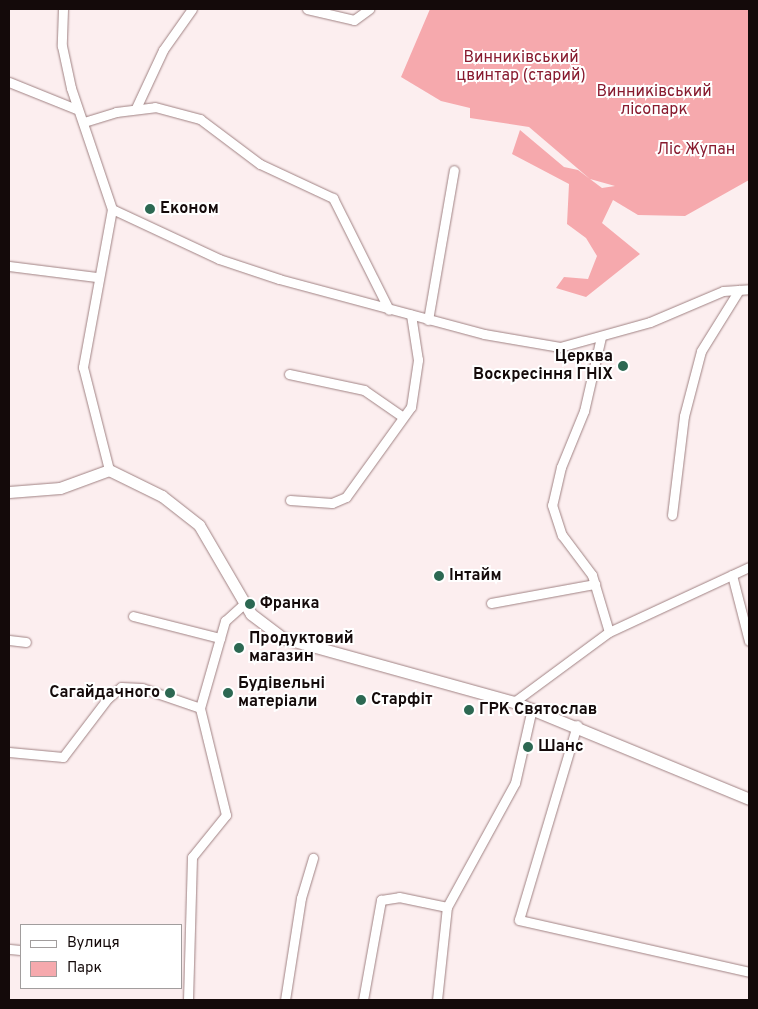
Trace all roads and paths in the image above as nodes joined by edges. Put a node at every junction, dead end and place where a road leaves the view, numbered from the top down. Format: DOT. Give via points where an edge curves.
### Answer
graph roads {
  1 [pos="63,9"];
  2 [pos="192,9"];
  3 [pos="307,9"];
  4 [pos="369,9"];
  5 [pos="9,82"];
  6 [pos="136,108"];
  7 [pos="76,109"];
  8 [pos="84,122"];
  9 [pos="454,170"];
  10 [pos="112,209"];
  11 [pos="9,266"];
  12 [pos="96,276"];
  13 [pos="749,289"];
  14 [pos="739,290"];
  15 [pos="389,310"];
  16 [pos="411,315"];
  17 [pos="428,320"];
  18 [pos="601,337"];
  19 [pos="289,374"];
  20 [pos="403,417"];
  21 [pos="109,470"];
  22 [pos="9,492"];
  23 [pos="290,500"];
  24 [pos="672,515"];
  25 [pos="749,567"];
  26 [pos="732,574"];
  27 [pos="595,584"];
  28 [pos="245,603"];
  29 [pos="491,603"];
  30 [pos="133,616"];
  31 [pos="609,632"];
  32 [pos="220,638"];
  33 [pos="9,640"];
  34 [pos="26,642"];
  35 [pos="749,642"];
  36 [pos="514,702"];
  37 [pos="200,708"];
  38 [pos="532,708"];
  39 [pos="577,726"];
  40 [pos="9,752"];
  41 [pos="749,799"];
  42 [pos="313,858"];
  43 [pos="447,907"];
  44 [pos="182,948"];
  45 [pos="191,948"];
  46 [pos="749,972"];
  47 [pos="188,1000"];
  48 [pos="284,1000"];
  49 [pos="363,1000"];
  50 [pos="437,1000"];
  1 -- 7 [label="street" via="62,46"];
  2 -- 6 [label="street" via="163,50"];
  3 -- 4 [label="street" via="354,20"];
  5 -- 7 [label="street"];
  6 -- 8 [label="street"];
  6 -- 15 [label="street" via="155,107 200,119 260,164 333,198"];
  7 -- 8 [label="street"];
  8 -- 10 [label="street"];
  9 -- 17 [label="street"];
  10 -- 12 [label="street"];
  10 -- 15 [label="street" via="219,259"];
  11 -- 12 [label="street"];
  12 -- 21 [label="street" via="83,367"];
  13 -- 14 [label="street"];
  14 -- 18 [label="street" via="723,292"];
  14 -- 24 [label="street" via="701,351 684,416"];
  15 -- 16 [label="street"];
  16 -- 17 [label="street"];
  16 -- 20 [label="street" via="418,380 411,407"];
  17 -- 18 [label="street" via="560,347"];
  18 -- 27 [label="street" via="584,411 561,467 552,505 562,535"];
  19 -- 20 [label="street" via="364,390"];
  20 -- 23 [label="street" via="346,497 332,503"];
  21 -- 22 [label="street" via="60,488"];
  21 -- 28 [label="street" via="162,496 199,525"];
  25 -- 26 [label="street"];
  26 -- 31 [label="street"];
  26 -- 35 [label="street"];
  27 -- 29 [label="street"];
  27 -- 31 [label="street"];
  28 -- 32 [label="street" via="225,621"];
  28 -- 36 [label="street" via="261,624 283,638"];
  30 -- 32 [label="street"];
  31 -- 36 [label="street"];
  32 -- 37 [label="street"];
  33 -- 34 [label="street"];
  36 -- 38 [label="street"];
  37 -- 40 [label="street" via="142,688 121,687 108,698 63,757"];
  37 -- 45 [label="street" via="226,815 192,857"];
  38 -- 39 [label="street"];
  38 -- 43 [label="street" via="515,783"];
  39 -- 41 [label="street"];
  39 -- 46 [label="street" via="520,907 522,922"];
  42 -- 48 [label="street" via="301,898"];
  43 -- 49 [label="street" via="394,897 381,900"];
  43 -- 50 [label="street"];
  44 -- 45 [label="street"];
  45 -- 47 [label="street"];
}
